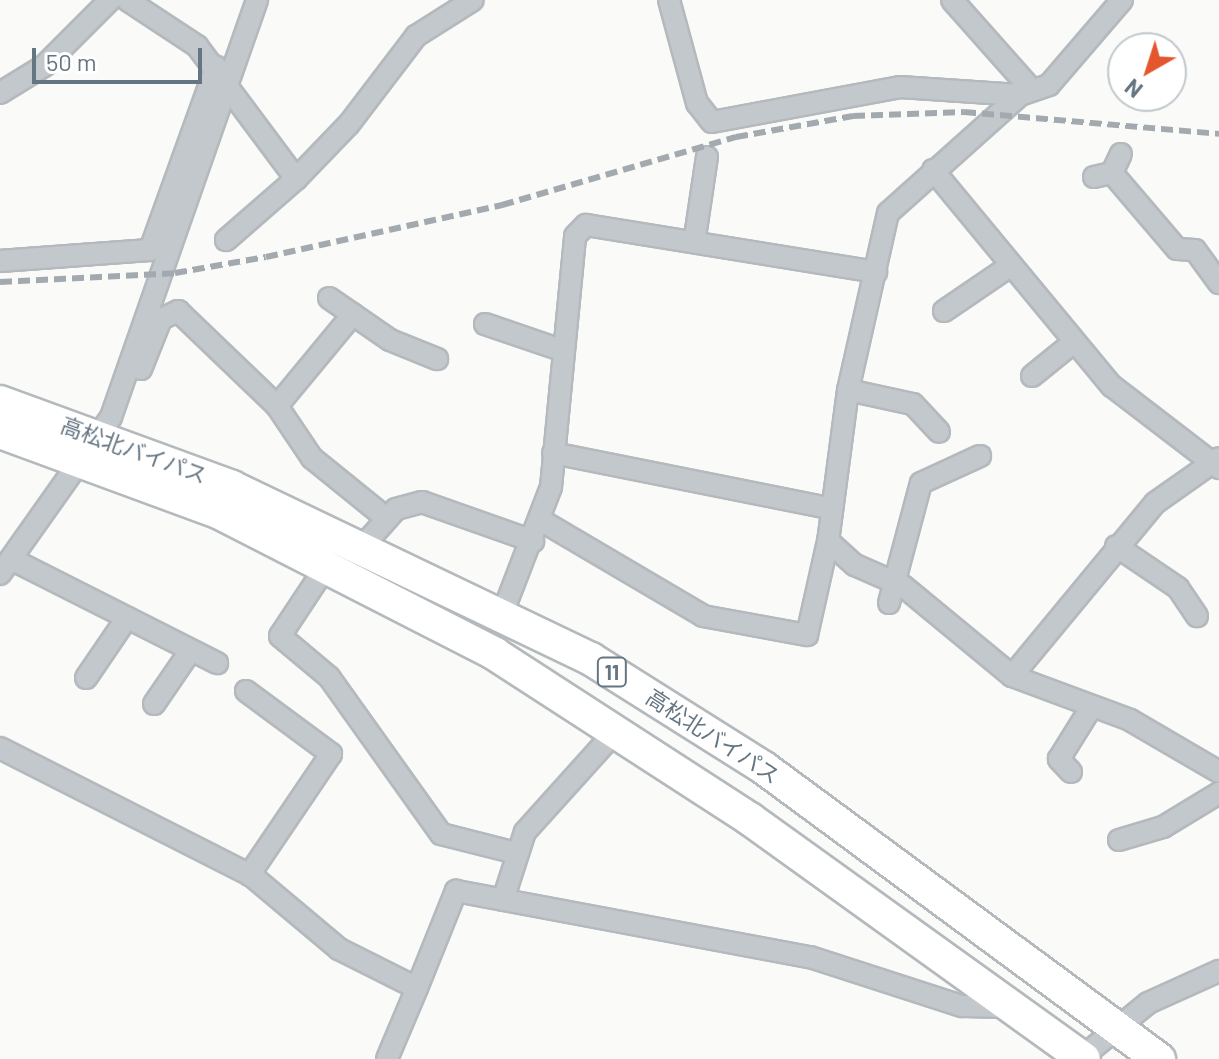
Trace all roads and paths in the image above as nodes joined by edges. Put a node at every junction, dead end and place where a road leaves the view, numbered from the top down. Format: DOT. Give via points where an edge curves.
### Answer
graph roads {
  1 [pos="110,0"];
  2 [pos="127,0"];
  3 [pos="257,0"];
  4 [pos="473,0"];
  5 [pos="669,0"];
  6 [pos="952,0"];
  7 [pos="1122,0"];
  8 [pos="216,67"];
  9 [pos="228,85"];
  10 [pos="1025,92"];
  11 [pos="0,93"];
  12 [pos="1121,154"];
  13 [pos="707,157"];
  14 [pos="933,170"];
  15 [pos="296,179"];
  16 [pos="695,237"];
  17 [pos="226,240"];
  18 [pos="0,261"];
  19 [pos="1010,266"];
  20 [pos="876,272"];
  21 [pos="1219,283"];
  22 [pos="329,298"];
  23 [pos="944,311"];
  24 [pos="353,314"];
  25 [pos="485,324"];
  26 [pos="1074,342"];
  27 [pos="561,350"];
  28 [pos="437,359"];
  29 [pos="1032,376"];
  30 [pos="848,390"];
  31 [pos="0,402"];
  32 [pos="277,406"];
  33 [pos="0,432"];
  34 [pos="939,432"];
  35 [pos="95,438"];
  36 [pos="553,453"];
  37 [pos="980,456"];
  38 [pos="1217,463"];
  39 [pos="829,508"];
  40 [pos="386,518"];
  41 [pos="542,521"];
  42 [pos="533,541"];
  43 [pos="828,541"];
  44 [pos="1116,546"];
  45 [pos="362,547"];
  46 [pos="327,565"];
  47 [pos="5,567"];
  48 [pos="892,593"];
  49 [pos="503,612"];
  50 [pos="1197,616"];
  51 [pos="127,618"];
  52 [pos="191,650"];
  53 [pos="217,663"];
  54 [pos="1012,676"];
  55 [pos="86,678"];
  56 [pos="246,691"];
  57 [pos="154,704"];
  58 [pos="1092,706"];
  59 [pos="616,731"];
  60 [pos="0,748"];
  61 [pos="1071,772"];
  62 [pos="1219,772"];
  63 [pos="1219,793"];
  64 [pos="1119,840"];
  65 [pos="516,853"];
  66 [pos="249,875"];
  67 [pos="503,900"];
  68 [pos="1219,971"];
  69 [pos="417,988"];
  70 [pos="1014,1007"];
  71 [pos="1114,1027"];
  72 [pos="1083,1058"];
  73 [pos="387,1059"];
  74 [pos="1159,1059"];
  1 -- 11 [label="street" via="44,66"];
  2 -- 8 [label="street" via="159,16"];
  3 -- 9 [label="street"];
  4 -- 15 [label="street" via="416,36 349,124"];
  5 -- 10 [label="street" via="697,103 712,122 900,87"];
  6 -- 10 [label="street"];
  7 -- 10 [label="street" via="1049,85"];
  8 -- 9 [label="street"];
  8 -- 18 [label="street" via="150,250"];
  9 -- 15 [label="street"];
  9 -- 35 [label="street"];
  10 -- 14 [label="street"];
  12 -- 21 [label="street" via="1103,175 1177,249 1195,250"];
  13 -- 16 [label="street"];
  14 -- 19 [label="street"];
  14 -- 20 [label="street" via="888,213"];
  15 -- 17 [label="street"];
  16 -- 20 [label="street"];
  16 -- 27 [label="street" via="586,225 575,236"];
  19 -- 23 [label="street"];
  19 -- 26 [label="street"];
  20 -- 30 [label="street"];
  22 -- 24 [label="street"];
  24 -- 28 [label="street"];
  24 -- 32 [label="street"];
  25 -- 27 [label="street"];
  26 -- 29 [label="street"];
  26 -- 38 [label="street" via="1112,386"];
  27 -- 36 [label="street"];
  30 -- 34 [label="street" via="913,404"];
  30 -- 39 [label="street"];
  31 -- 35 [label="highway, 高松北バイパス / 11"];
  32 -- 35 [label="street" via="178,311 161,319 123,409"];
  32 -- 40 [label="street" via="312,458"];
  33 -- 35 [label="highway, 高松北バイパス / 11"];
  35 -- 45 [label="highway, 高松北バイパス / 11"];
  35 -- 46 [label="highway, 高松北バイパス / 11" via="220,513"];
  35 -- 47 [label="street"];
  36 -- 39 [label="street"];
  36 -- 41 [label="street"];
  37 -- 48 [label="street" via="921,483"];
  38 -- 44 [label="street" via="1155,503"];
  39 -- 43 [label="street"];
  40 -- 42 [label="street" via="409,504 434,503"];
  40 -- 45 [label="street"];
  41 -- 42 [label="street"];
  41 -- 43 [label="street" via="703,616 807,635"];
  42 -- 49 [label="street"];
  43 -- 48 [label="street"];
  44 -- 50 [label="street" via="1178,588"];
  44 -- 54 [label="street"];
  45 -- 49 [label="highway, 高松北バイパス / 11"];
  46 -- 59 [label="highway, 高松北バイパス / 11" via="423,612"];
  46 -- 65 [label="street" via="280,636 329,677 441,834"];
  47 -- 51 [label="street"];
  48 -- 54 [label="street"];
  49 -- 71 [label="highway, 高松北バイパス / 11" via="764,768"];
  51 -- 52 [label="street"];
  51 -- 55 [label="street"];
  52 -- 53 [label="street"];
  52 -- 57 [label="street"];
  54 -- 58 [label="street"];
  56 -- 66 [label="street" via="331,754"];
  58 -- 61 [label="street" via="1059,759"];
  58 -- 62 [label="street" via="1130,720"];
  59 -- 65 [label="street" via="550,798"];
  59 -- 70 [label="highway, 高松北バイパス / 11"];
  60 -- 66 [label="street"];
  63 -- 64 [label="street" via="1149,834 1138,830"];
  65 -- 67 [label="street"];
  66 -- 69 [label="street" via="339,949"];
  67 -- 69 [label="street" via="456,891"];
  67 -- 70 [label="street" via="810,957 962,1006"];
  68 -- 71 [label="street"];
  69 -- 73 [label="street"];
  70 -- 72 [label="highway, 高松北バイパス / 11"];
  71 -- 72 [label="street"];
  71 -- 74 [label="highway, 高松北バイパス / 11"];
}
